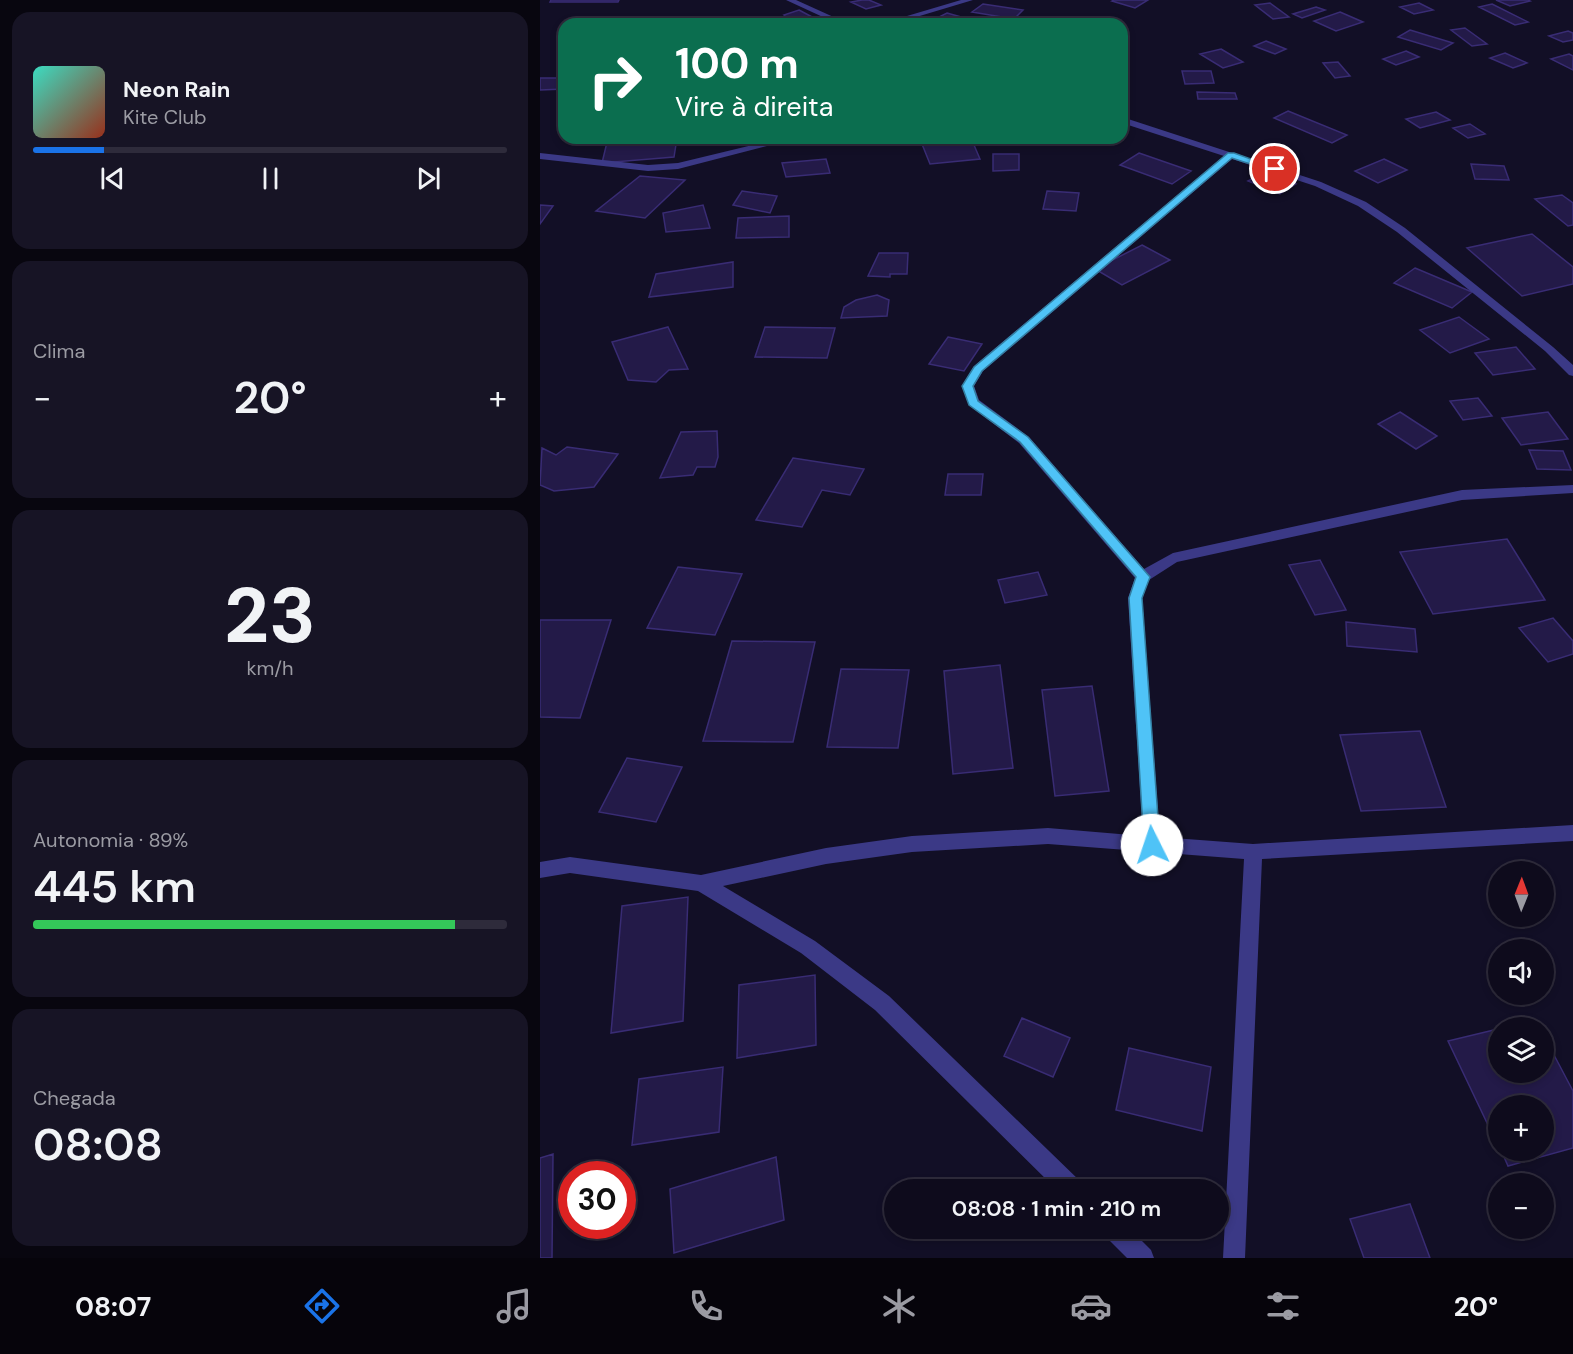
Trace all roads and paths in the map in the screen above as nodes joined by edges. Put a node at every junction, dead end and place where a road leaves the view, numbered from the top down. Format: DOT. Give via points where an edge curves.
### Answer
graph roads {
  1 [pos="790,0"];
  2 [pos="969,0"];
  3 [pos="831,18"];
  4 [pos="905,18"];
  5 [pos="1128,122"];
  6 [pos="768,144"];
  7 [pos="1231,155"];
  8 [pos="540,156"];
  9 [pos="1573,372"];
  10 [pos="1573,489"];
  11 [pos="1143,577"];
  12 [pos="1573,833"];
  13 [pos="1152,845"];
  14 [pos="1253,852"];
  15 [pos="540,870"];
  16 [pos="701,882"];
  17 [pos="1062,1179"];
  18 [pos="1124,1239"];
  19 [pos="1143,1258"];
  20 [pos="1234,1258"];
  1 -- 3 [label="street"];
  2 -- 4 [label="street"];
  5 -- 7 [label="street"];
  6 -- 8 [label="street" via="678,166 648,168"];
  7 -- 9 [label="street" via="1318,184 1362,204 1401,230"];
  7 -- 11 [label="street" via="978,369 968,386 973,402 1024,440"];
  10 -- 11 [label="street" via="1462,495 1417,503 1173,558"];
  11 -- 13 [label="street" via="1135,598"];
  12 -- 14 [label="street"];
  13 -- 14 [label="street"];
  13 -- 16 [label="street" via="1048,836 912,843"];
  14 -- 20 [label="street"];
  15 -- 16 [label="street" via="570,865"];
  16 -- 17 [label="street" via="808,947 882,1003"];
  18 -- 19 [label="street"];
}
